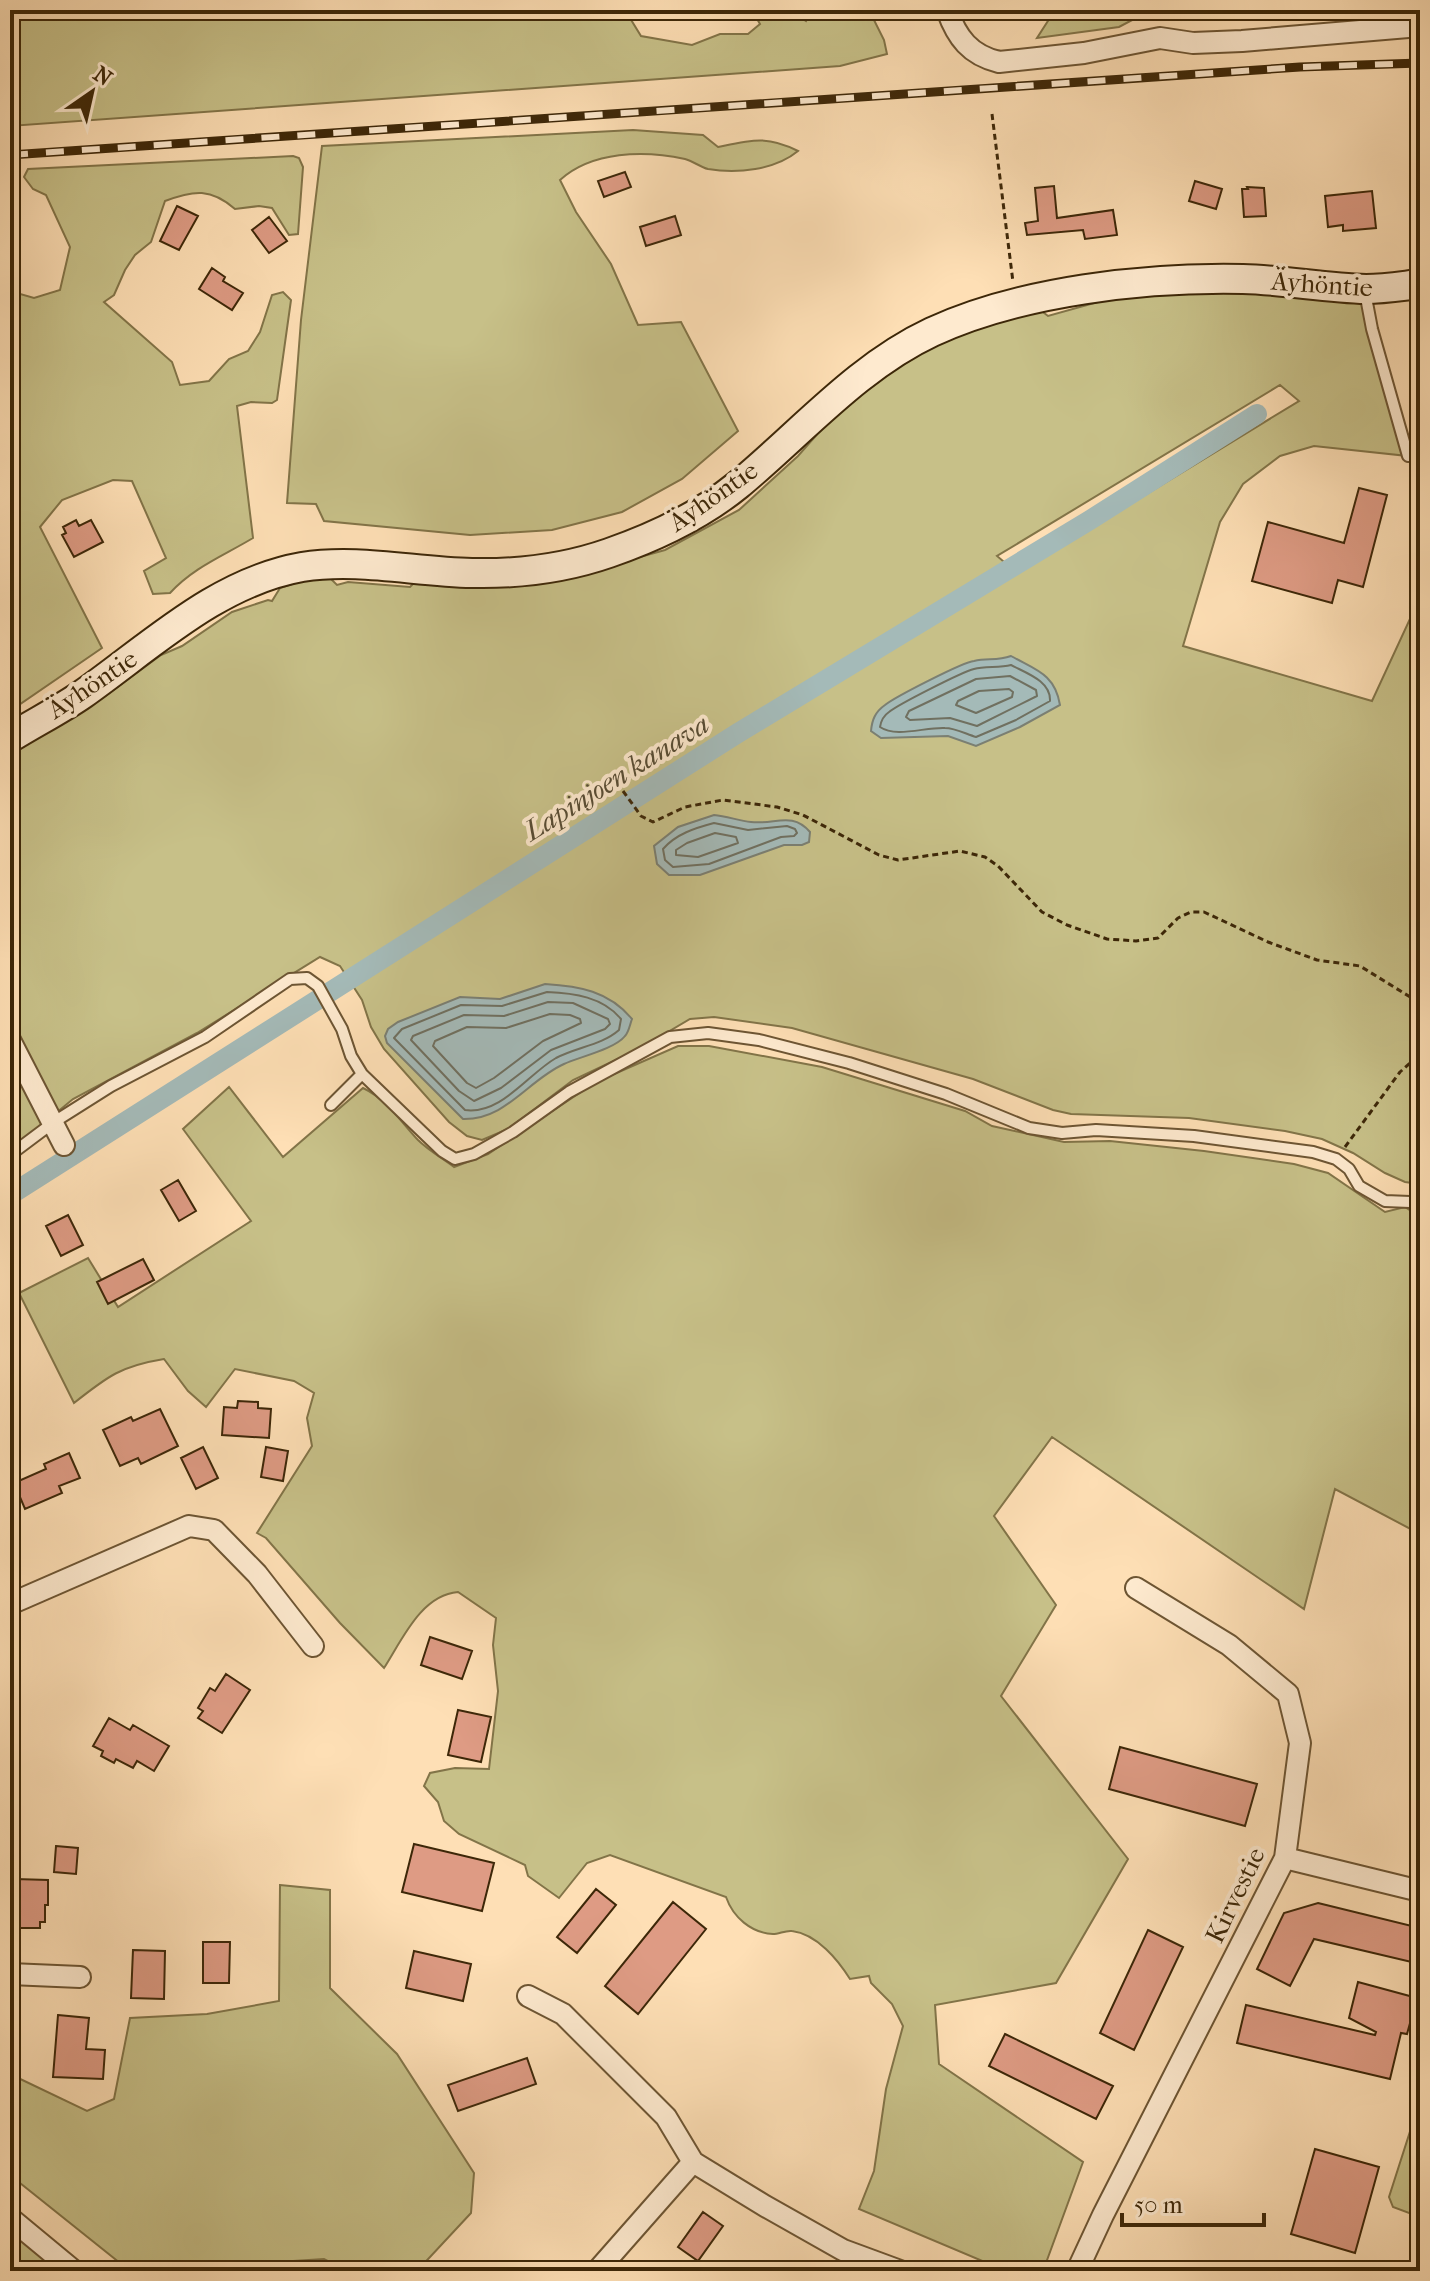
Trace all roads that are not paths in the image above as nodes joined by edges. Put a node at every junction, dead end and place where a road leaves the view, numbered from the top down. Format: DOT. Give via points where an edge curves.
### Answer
graph roads {
  1 [pos="947,10"];
  2 [pos="1420,26"];
  3 [pos="1420,284"];
  4 [pos="1364,289"];
  5 [pos="1408,456"];
  6 [pos="10,738"];
  7 [pos="10,1040"];
  8 [pos="362,1074"];
  9 [pos="331,1105"];
  10 [pos="54,1122"];
  11 [pos="64,1145"];
  12 [pos="10,1155"];
  13 [pos="1420,1207"];
  14 [pos="1136,1588"];
  15 [pos="10,1604"];
  16 [pos="313,1646"];
  17 [pos="1285,1858"];
  18 [pos="1420,1891"];
  19 [pos="10,1974"];
  20 [pos="80,1977"];
  21 [pos="528,1996"];
  22 [pos="693,2162"];
  23 [pos="10,2218"];
  24 [pos="74,2271"];
  25 [pos="597,2271"];
  26 [pos="900,2271"];
  27 [pos="1077,2271"];
  1 -- 2 [label="street" via="965,44 999,62 1160,38 1242,41"];
  3 -- 4 [label="main road, Äyhöntie"];
  4 -- 5 [label="lane"];
  4 -- 6 [label="main road, Äyhöntie" via="1243,279 1016,294 896,352 842,392 739,485 639,543 563,565 515,572 326,565 272,574 208,604"];
  7 -- 10 [label="street"];
  8 -- 9 [label="lane"];
  8 -- 10 [label="lane" via="318,986 307,978 290,979 205,1037"];
  8 -- 13 [label="lane" via="455,1159 513,1132 569,1092 670,1037 708,1033 849,1063 1029,1128 1194,1136 1313,1152 1336,1159 1359,1186 1385,1201"];
  10 -- 11 [label="street"];
  10 -- 12 [label="lane"];
  14 -- 17 [label="street, Kirvestie" via="1229,1645 1288,1694 1300,1743"];
  15 -- 16 [label="street" via="189,1526 214,1530 257,1574"];
  17 -- 18 [label="street"];
  17 -- 27 [label="street, Kirvestie"];
  19 -- 20 [label="street"];
  21 -- 22 [label="street" via="563,2014 666,2117"];
  22 -- 25 [label="street"];
  22 -- 26 [label="street" via="843,2250"];
  23 -- 24 [label="street"];
}
